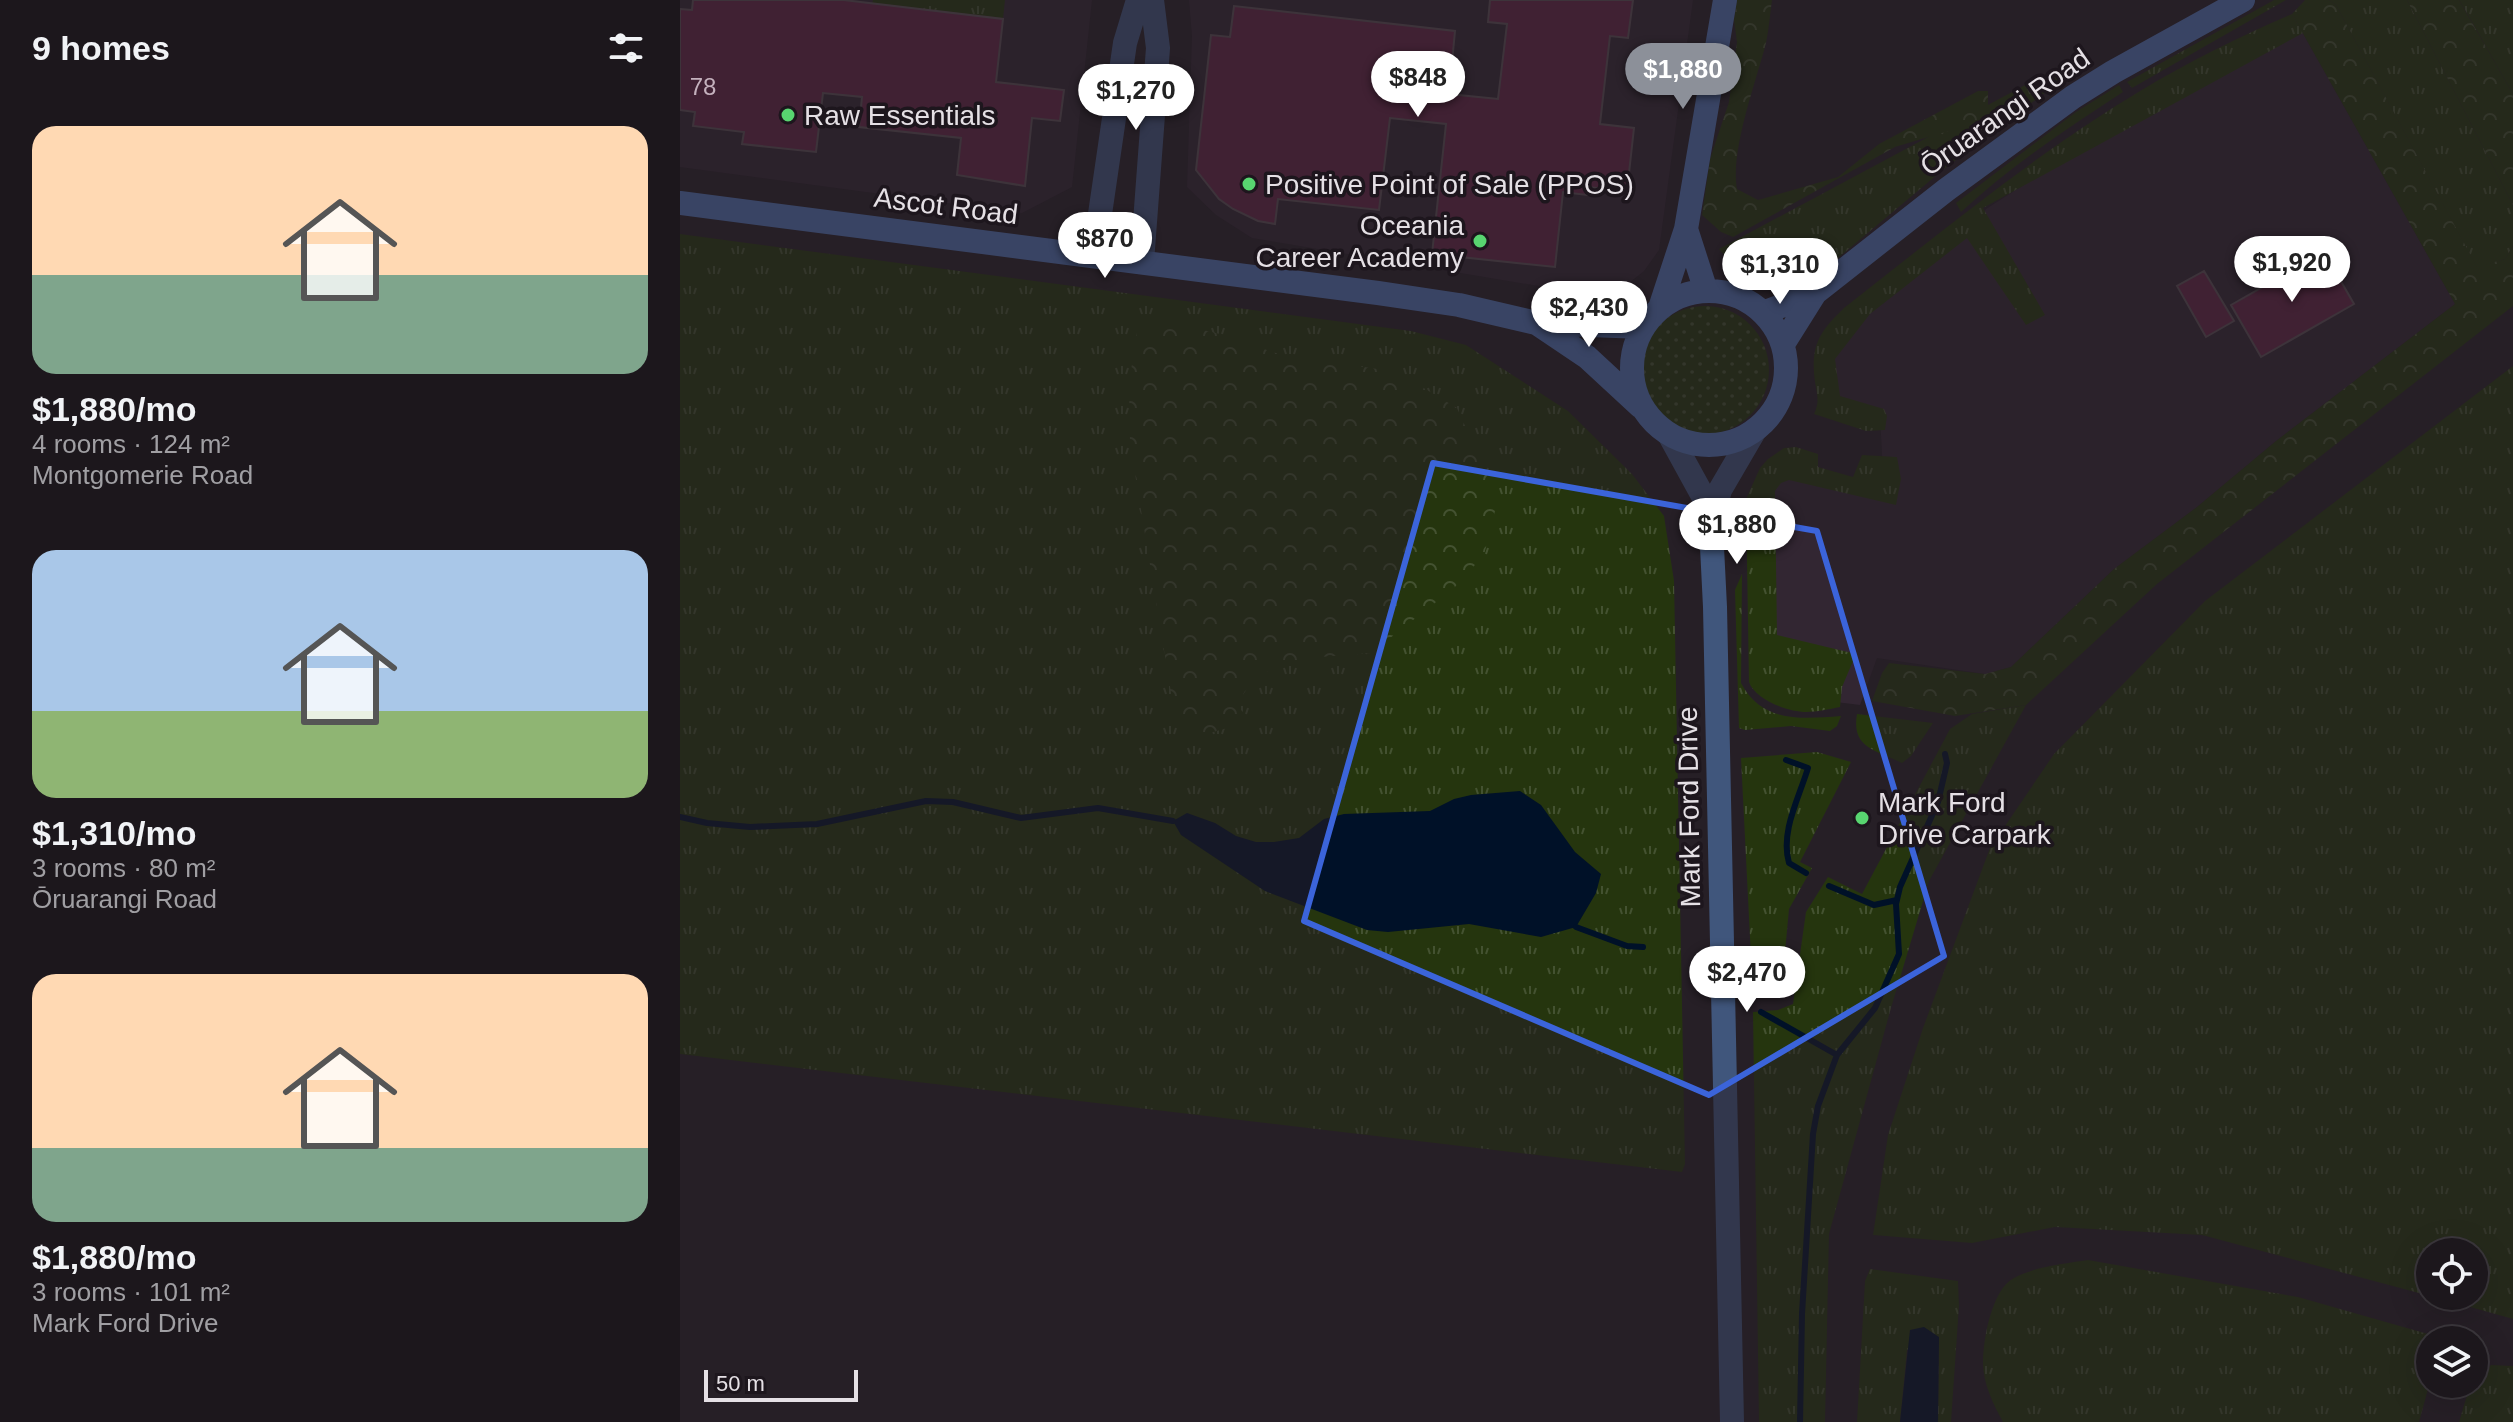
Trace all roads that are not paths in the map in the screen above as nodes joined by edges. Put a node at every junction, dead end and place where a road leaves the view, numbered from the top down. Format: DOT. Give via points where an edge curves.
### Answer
graph roads {
  1 [pos="1138,0"];
  2 [pos="1152,0"];
  3 [pos="1725,0"];
  4 [pos="2243,0"];
  5 [pos="680,203"];
  6 [pos="1686,229"];
  7 [pos="1094,255"];
  8 [pos="1142,262"];
  9 [pos="1706,291"];
  10 [pos="1815,293"];
  11 [pos="1660,308"];
  12 [pos="1763,313"];
  13 [pos="1536,323"];
  14 [pos="1643,327"];
  15 [pos="1783,344"];
  16 [pos="1642,407"];
  17 [pos="1755,430"];
  18 [pos="1670,436"];
  19 [pos="1711,527"];
  20 [pos="1732,1422"];
  1 -- 7 [label="street" via="1125,43"];
  2 -- 8 [label="street" via="1158,48"];
  3 -- 6 [label="street"];
  4 -- 10 [label="street, Ōruarangi Road" via="2073,97"];
  5 -- 7 [label="street, Ascot Road"];
  6 -- 9 [label="street"];
  6 -- 11 [label="street"];
  7 -- 8 [label="street, Ascot Road"];
  8 -- 13 [label="street, Ascot Road" via="1459,305"];
  9 -- 11 [label="street" via="1682,295"];
  9 -- 12 [label="street" via="1727,293"];
  10 -- 12 [label="street, Ōruarangi Road"];
  10 -- 15 [label="street, Ōruarangi Road"];
  11 -- 14 [label="street"];
  12 -- 15 [label="street"];
  13 -- 14 [label="street, Ascot Road"];
  13 -- 16 [label="street, Ascot Road" via="1587,357"];
  14 -- 16 [label="street" via="1632,353 1632,381"];
  15 -- 17 [label="street" via="1786,379 1781,396"];
  16 -- 18 [label="street"];
  17 -- 18 [label="street" via="1714,446"];
  17 -- 19 [label="street, Mark Ford Drive" via="1720,490"];
  18 -- 19 [label="street, Mark Ford Drive" via="1704,498"];
  19 -- 20 [label="street, Mark Ford Drive"];
}
